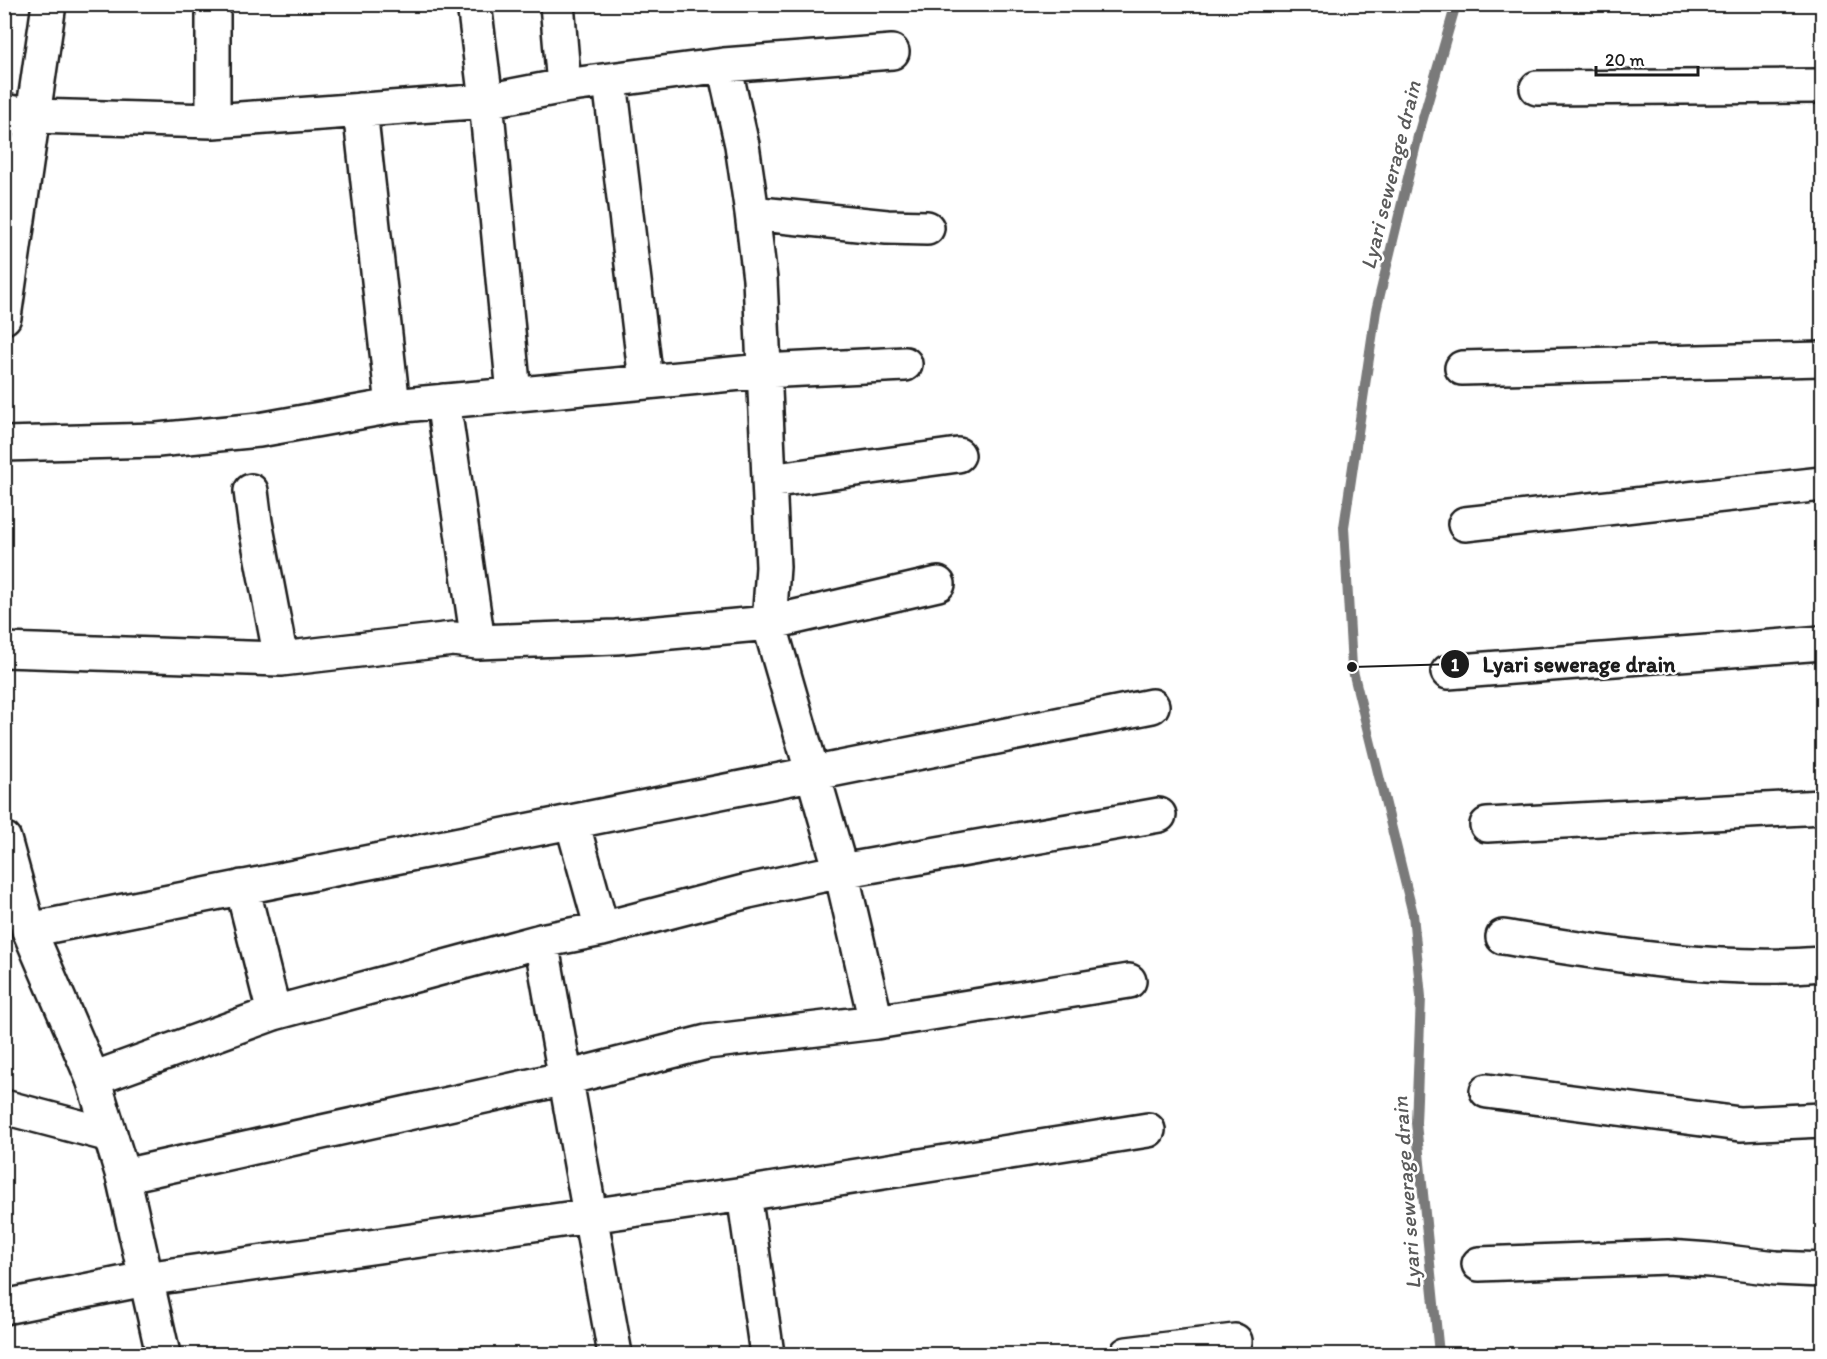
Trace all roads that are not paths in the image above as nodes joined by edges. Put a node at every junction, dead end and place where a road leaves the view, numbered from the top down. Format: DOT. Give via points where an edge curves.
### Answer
graph roads {
  1 [pos="49,4"];
  2 [pos="213,4"];
  3 [pos="474,4"];
  4 [pos="557,4"];
  5 [pos="892,52"];
  6 [pos="724,65"];
  7 [pos="610,81"];
  8 [pos="564,86"];
  9 [pos="1822,87"];
  10 [pos="1537,88"];
  11 [pos="486,101"];
  12 [pos="360,110"];
  13 [pos="19,113"];
  14 [pos="213,121"];
  15 [pos="752,213"];
  16 [pos="927,228"];
  17 [pos="5,308"];
  18 [pos="1822,359"];
  19 [pos="905,364"];
  20 [pos="1462,368"];
  21 [pos="763,370"];
  22 [pos="646,381"];
  23 [pos="514,394"];
  24 [pos="443,401"];
  25 [pos="393,406"];
  26 [pos="4,444"];
  27 [pos="958,455"];
  28 [pos="769,481"];
  29 [pos="1822,484"];
  30 [pos="251,491"];
  31 [pos="1465,524"];
  32 [pos="938,584"];
  33 [pos="769,623"];
  34 [pos="478,642"];
  35 [pos="1822,644"];
  36 [pos="4,650"];
  37 [pos="281,659"];
  38 [pos="1448,672"];
  39 [pos="1152,706"];
  40 [pos="814,775"];
  41 [pos="1822,807"];
  42 [pos="1159,814"];
  43 [pos="572,822"];
  44 [pos="1487,825"];
  45 [pos="4,839"];
  46 [pos="841,872"];
  47 [pos="242,887"];
  48 [pos="602,929"];
  49 [pos="28,930"];
  50 [pos="1503,938"];
  51 [pos="541,941"];
  52 [pos="1822,964"];
  53 [pos="1129,981"];
  54 [pos="274,1012"];
  55 [pos="876,1022"];
  56 [pos="566,1078"];
  57 [pos="93,1079"];
  58 [pos="1487,1091"];
  59 [pos="4,1107"];
  60 [pos="1822,1120"];
  61 [pos="1148,1130"];
  62 [pos="110,1136"];
  63 [pos="123,1176"];
  64 [pos="744,1194"];
  65 [pos="590,1216"];
  66 [pos="1479,1264"];
  67 [pos="1822,1270"];
  68 [pos="145,1279"];
  69 [pos="4,1307"];
  70 [pos="1235,1341"];
  71 [pos="163,1354"];
  72 [pos="615,1354"];
  73 [pos="766,1354"];
  74 [pos="1127,1354"];
  1 -- 13 [label="street"];
  2 -- 14 [label="street"];
  3 -- 11 [label="street"];
  4 -- 8 [label="street"];
  5 -- 6 [label="street"];
  6 -- 7 [label="street"];
  6 -- 15 [label="street"];
  7 -- 8 [label="street"];
  7 -- 22 [label="street"];
  8 -- 11 [label="street"];
  9 -- 10 [label="street"];
  11 -- 12 [label="street"];
  11 -- 23 [label="street"];
  12 -- 14 [label="street"];
  12 -- 25 [label="street"];
  13 -- 14 [label="street"];
  13 -- 17 [label="street"];
  15 -- 16 [label="street"];
  15 -- 21 [label="street" via="760,279"];
  18 -- 20 [label="street"];
  19 -- 21 [label="street"];
  21 -- 22 [label="street"];
  21 -- 28 [label="street"];
  22 -- 23 [label="street"];
  23 -- 24 [label="street"];
  24 -- 25 [label="street"];
  24 -- 34 [label="street"];
  25 -- 26 [label="street" via="259,430 157,440"];
  27 -- 28 [label="street"];
  28 -- 33 [label="street" via="773,567"];
  29 -- 31 [label="street"];
  30 -- 37 [label="street"];
  32 -- 33 [label="street"];
  33 -- 34 [label="street" via="616,637"];
  33 -- 40 [label="street"];
  34 -- 37 [label="street" via="453,639"];
  35 -- 38 [label="street"];
  36 -- 37 [label="street"];
  39 -- 40 [label="street"];
  40 -- 43 [label="street"];
  40 -- 46 [label="street"];
  41 -- 44 [label="street"];
  42 -- 46 [label="street"];
  43 -- 47 [label="street"];
  43 -- 48 [label="street"];
  45 -- 49 [label="street"];
  46 -- 48 [label="street" via="748,891"];
  46 -- 55 [label="street"];
  47 -- 49 [label="street"];
  47 -- 54 [label="street"];
  48 -- 51 [label="street"];
  49 -- 57 [label="street"];
  50 -- 52 [label="street" via="1647,960 1785,967"];
  51 -- 54 [label="street"];
  51 -- 56 [label="street"];
  53 -- 55 [label="street"];
  54 -- 57 [label="street"];
  55 -- 56 [label="street" via="707,1042"];
  56 -- 63 [label="street"];
  56 -- 65 [label="street"];
  57 -- 62 [label="street"];
  58 -- 60 [label="street" via="1740,1124"];
  59 -- 62 [label="street"];
  61 -- 64 [label="street"];
  62 -- 63 [label="street"];
  63 -- 68 [label="street"];
  64 -- 65 [label="street"];
  64 -- 73 [label="street"];
  65 -- 68 [label="street"];
  65 -- 72 [label="street"];
  66 -- 67 [label="street" via="1668,1257"];
  68 -- 69 [label="street"];
  68 -- 71 [label="street"];
  70 -- 74 [label="street"];
}
